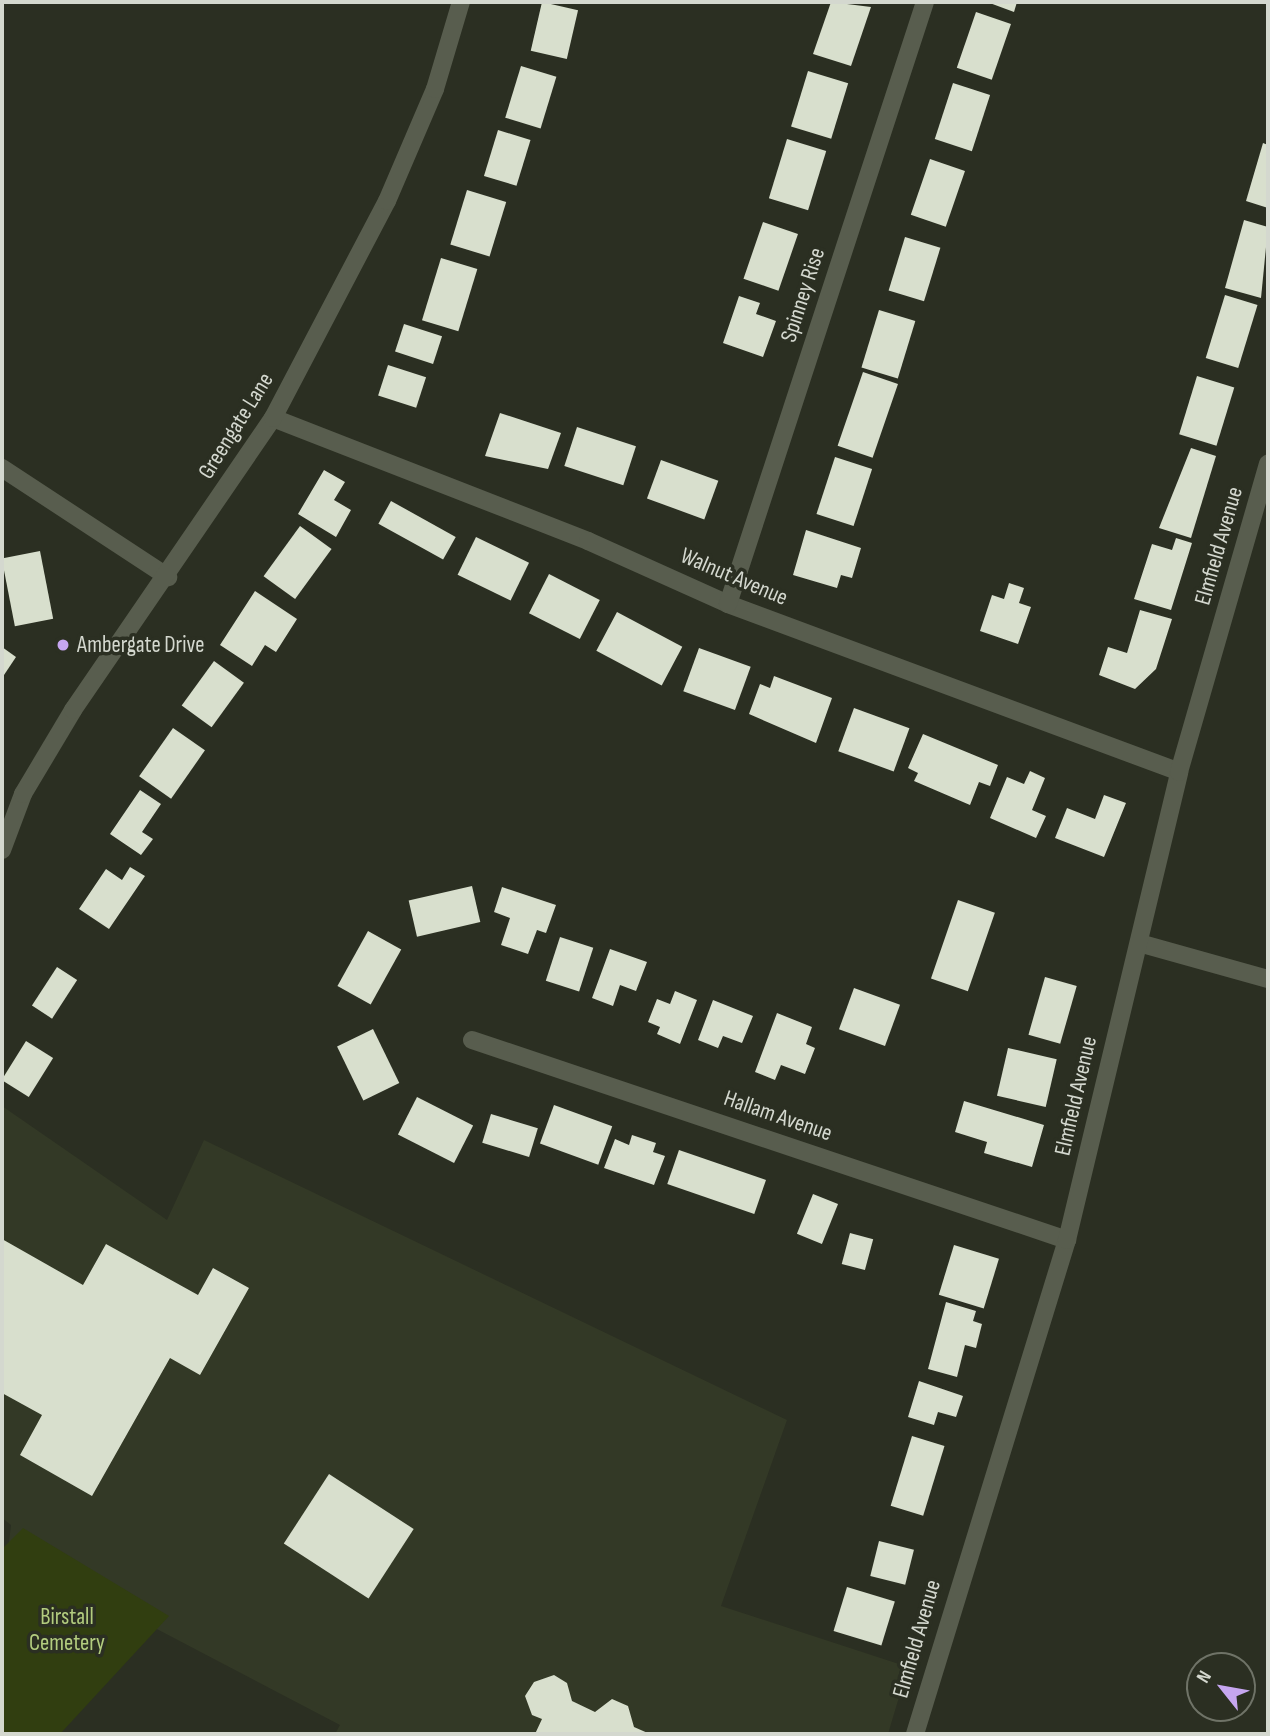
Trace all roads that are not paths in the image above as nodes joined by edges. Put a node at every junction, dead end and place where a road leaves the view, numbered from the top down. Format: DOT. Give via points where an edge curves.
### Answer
graph roads {
  1 [pos="461,2"];
  2 [pos="925,2"];
  3 [pos="273,418"];
  4 [pos="1268,464"];
  5 [pos="2,468"];
  6 [pos="168,577"];
  7 [pos="728,604"];
  8 [pos="1179,772"];
  9 [pos="2,850"];
  10 [pos="1139,943"];
  11 [pos="1268,979"];
  12 [pos="472,1040"];
  13 [pos="1067,1240"];
  14 [pos="915,1734"];
  1 -- 3 [label="street, Greengate Lane" via="435,89 387,201"];
  2 -- 7 [label="street, Spinney Rise"];
  3 -- 6 [label="street, Greengate Lane"];
  3 -- 7 [label="street, Walnut Avenue" via="588,541"];
  4 -- 8 [label="street, Elmfield Avenue"];
  5 -- 6 [label="street"];
  6 -- 9 [label="street, Greengate Lane" via="74,710 23,794"];
  7 -- 8 [label="street, Walnut Avenue"];
  8 -- 10 [label="street, Elmfield Avenue"];
  10 -- 11 [label="street"];
  10 -- 13 [label="street, Elmfield Avenue"];
  12 -- 13 [label="street, Hallam Avenue"];
  13 -- 14 [label="street, Elmfield Avenue"];
}
